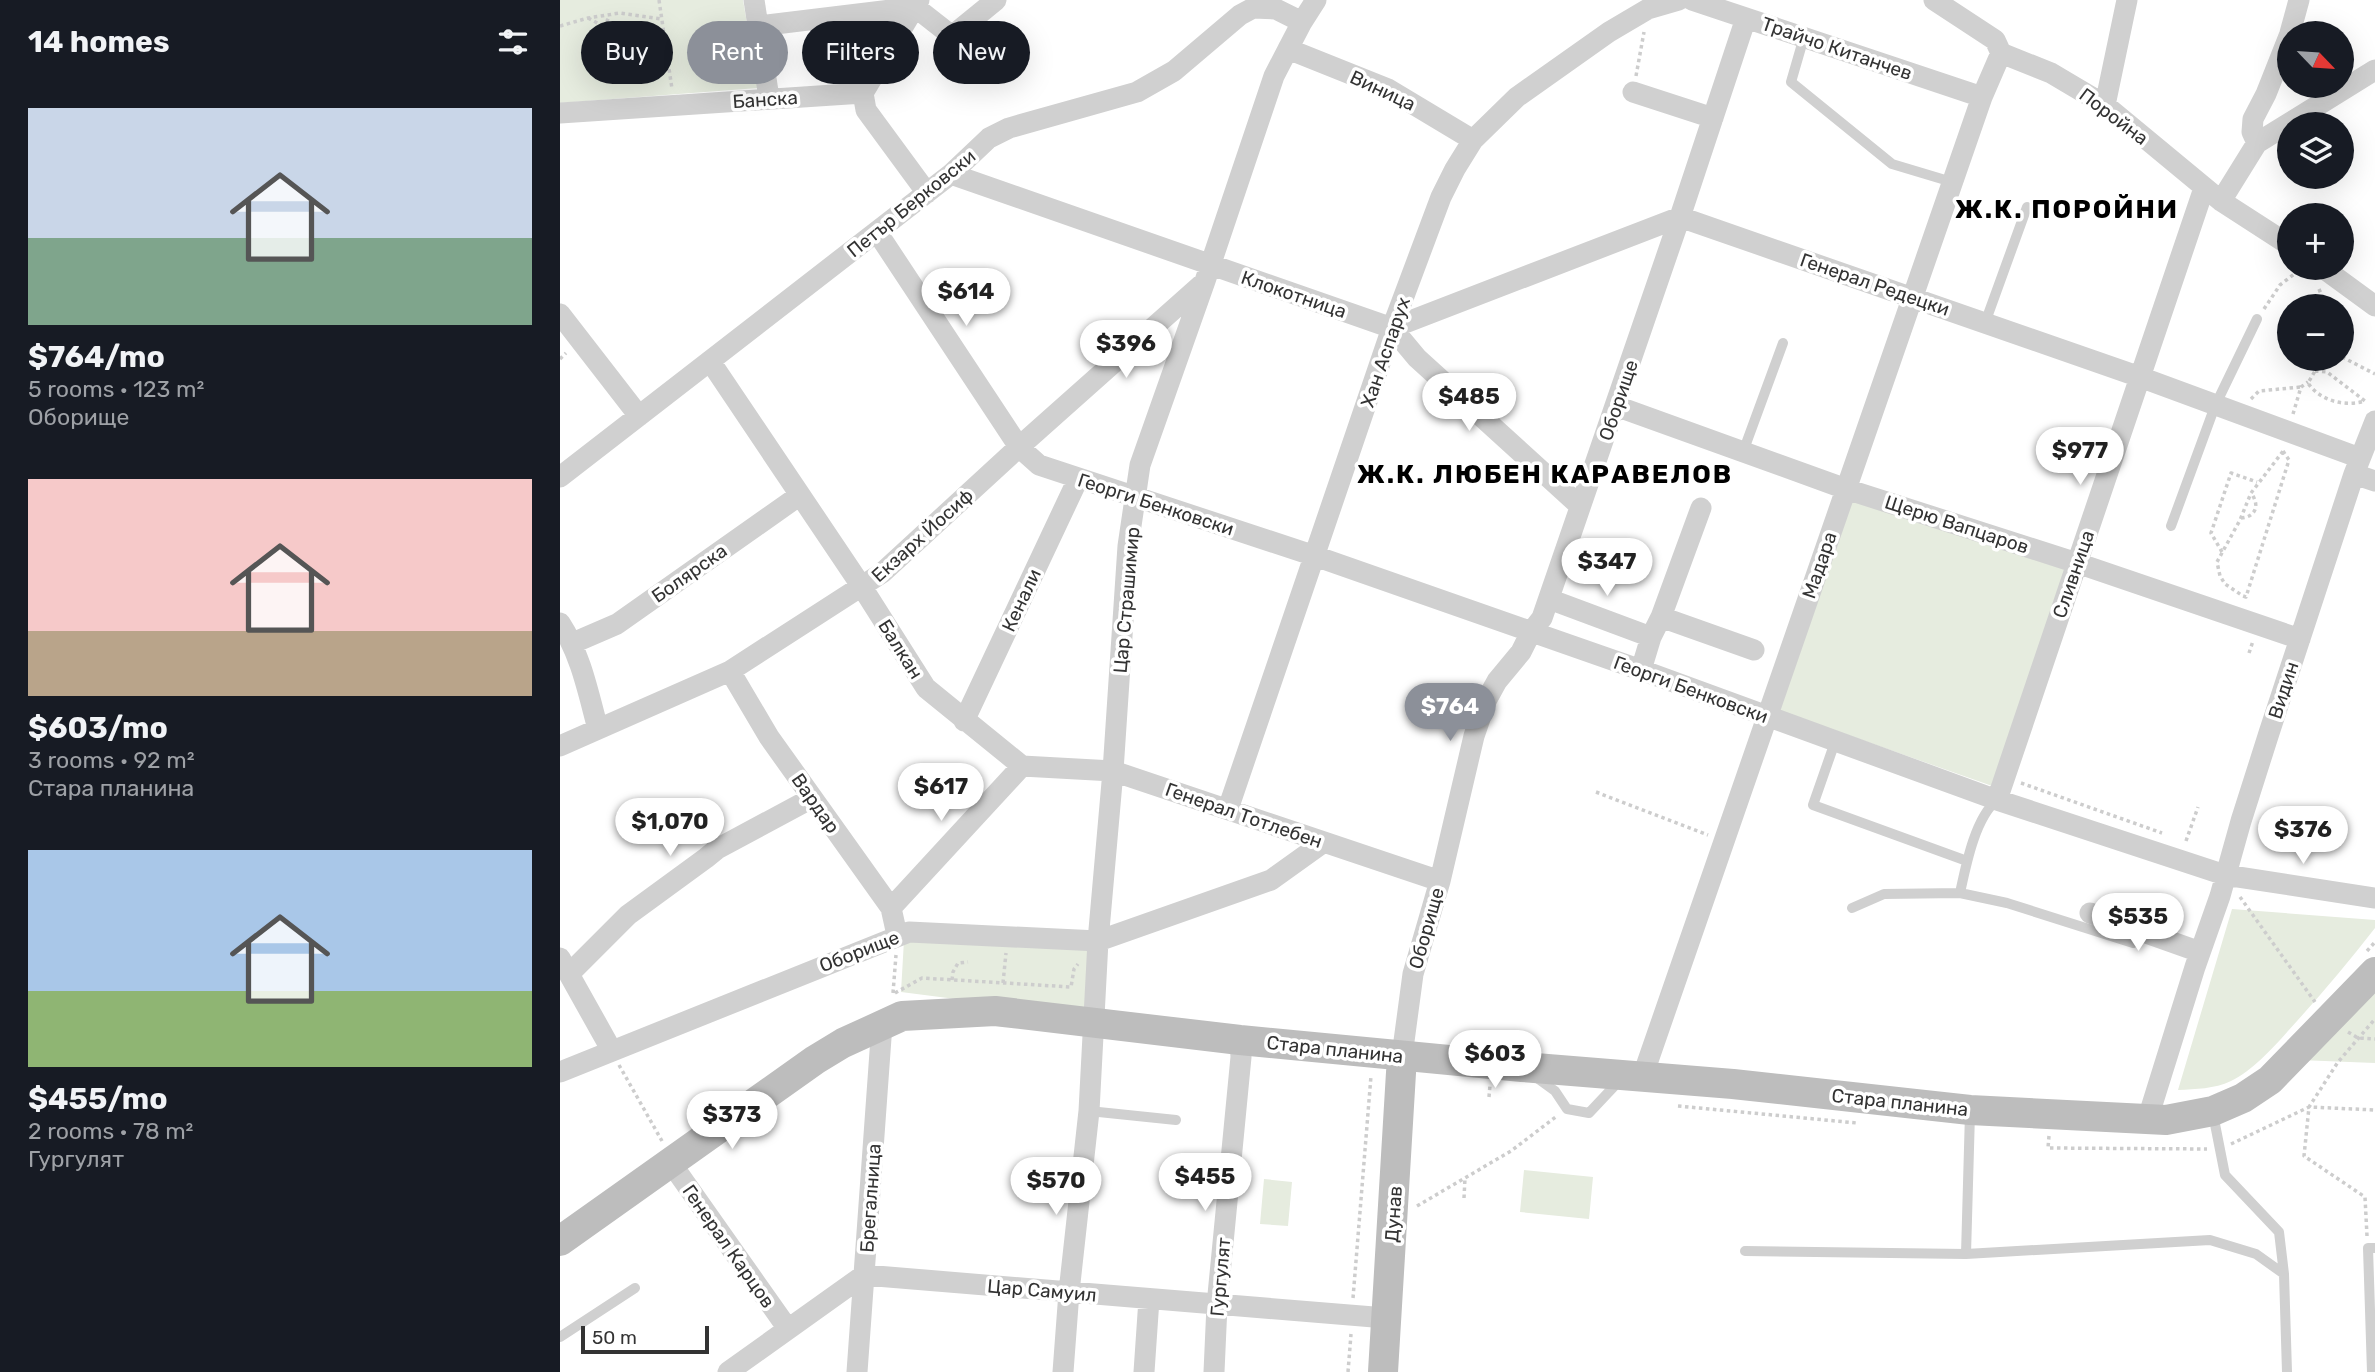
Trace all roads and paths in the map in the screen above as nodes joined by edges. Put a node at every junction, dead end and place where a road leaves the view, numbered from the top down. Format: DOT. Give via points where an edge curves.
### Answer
graph roads {
  1 [pos="659,0"];
  2 [pos="754,0"];
  3 [pos="996,0"];
  4 [pos="1316,0"];
  5 [pos="1679,0"];
  6 [pos="1692,0"];
  7 [pos="1934,0"];
  8 [pos="2127,0"];
  9 [pos="2299,0"];
  10 [pos="917,3"];
  11 [pos="1648,9"];
  12 [pos="611,15"];
  13 [pos="588,18"];
  14 [pos="1746,18"];
  15 [pos="662,19"];
  16 [pos="1299,20"];
  17 [pos="758,21"];
  18 [pos="2294,21"];
  19 [pos="788,22"];
  20 [pos="560,26"];
  21 [pos="1804,37"];
  22 [pos="1288,49"];
  23 [pos="2001,53"];
  24 [pos="2277,67"];
  25 [pos="2375,70"];
  26 [pos="767,84"];
  27 [pos="1633,92"];
  28 [pos="863,93"];
  29 [pos="1982,97"];
  30 [pos="769,98"];
  31 [pos="674,105"];
  32 [pos="2105,105"];
  33 [pos="560,113"];
  34 [pos="1713,118"];
  35 [pos="1473,140"];
  36 [pos="2257,143"];
  37 [pos="951,174"];
  38 [pos="1952,182"];
  39 [pos="927,193"];
  40 [pos="2212,195"];
  41 [pos="2027,207"];
  42 [pos="1681,217"];
  43 [pos="877,232"];
  44 [pos="2277,237"];
  45 [pos="1208,273"];
  46 [pos="2286,280"];
  47 [pos="2327,280"];
  48 [pos="1912,297"];
  49 [pos="2375,306"];
  50 [pos="560,314"];
  51 [pos="2257,319"];
  52 [pos="1985,323"];
  53 [pos="1392,328"];
  54 [pos="1783,343"];
  55 [pos="560,346"];
  56 [pos="560,359"];
  57 [pos="710,361"];
  58 [pos="2354,363"];
  59 [pos="2375,373"];
  60 [pos="2140,377"];
  61 [pos="2308,382"];
  62 [pos="2301,387"];
  63 [pos="2251,399"];
  64 [pos="1616,406"];
  65 [pos="2215,406"];
  66 [pos="2293,414"];
  67 [pos="639,416"];
  68 [pos="2375,421"];
  69 [pos="2287,446"];
  70 [pos="1019,447"];
  71 [pos="2283,451"];
  72 [pos="1743,452"];
  73 [pos="2357,466"];
  74 [pos="560,477"];
  75 [pos="1078,479"];
  76 [pos="2375,481"];
  77 [pos="2258,482"];
  78 [pos="1846,489"];
  79 [pos="2251,494"];
  80 [pos="800,495"];
  81 [pos="1135,495"];
  82 [pos="1580,506"];
  83 [pos="1701,508"];
  84 [pos="2241,518"];
  85 [pos="2171,526"];
  86 [pos="2222,552"];
  87 [pos="1315,556"];
  88 [pos="2077,563"];
  89 [pos="862,587"];
  90 [pos="1549,599"];
  91 [pos="1661,617"];
  92 [pos="560,623"];
  93 [pos="1531,632"];
  94 [pos="1651,637"];
  95 [pos="2300,639"];
  96 [pos="576,650"];
  97 [pos="1754,650"];
  98 [pos="1640,670"];
  99 [pos="730,671"];
  100 [pos="1766,716"];
  101 [pos="964,721"];
  102 [pos="598,729"];
  103 [pos="1835,742"];
  104 [pos="560,746"];
  105 [pos="1022,766"];
  106 [pos="1113,771"];
  107 [pos="2005,777"];
  108 [pos="1595,792"];
  109 [pos="812,798"];
  110 [pos="1997,800"];
  111 [pos="2198,807"];
  112 [pos="1228,809"];
  113 [pos="2173,836"];
  114 [pos="1723,841"];
  115 [pos="1324,842"];
  116 [pos="2196,845"];
  117 [pos="1967,861"];
  118 [pos="2225,875"];
  119 [pos="1440,881"];
  120 [pos="1959,893"];
  121 [pos="2375,898"];
  122 [pos="891,908"];
  123 [pos="1852,908"];
  124 [pos="2090,913"];
  125 [pos="897,935"];
  126 [pos="2133,943"];
  127 [pos="1098,944"];
  128 [pos="1007,947"];
  129 [pos="2198,960"];
  130 [pos="968,962"];
  131 [pos="565,966"];
  132 [pos="2375,972"];
  133 [pos="952,980"];
  134 [pos="1003,983"];
  135 [pos="2375,1019"];
  136 [pos="2329,1021"];
  137 [pos="1095,1023"];
  138 [pos="882,1024"];
  139 [pos="2358,1038"];
  140 [pos="2375,1039"];
  141 [pos="1241,1049"];
  142 [pos="611,1051"];
  143 [pos="1402,1056"];
  144 [pos="1522,1067"];
  145 [pos="1371,1070"];
  146 [pos="560,1072"];
  147 [pos="1633,1077"];
  148 [pos="1678,1106"];
  149 [pos="1567,1109"];
  150 [pos="1970,1110"];
  151 [pos="1089,1111"];
  152 [pos="2213,1111"];
  153 [pos="1176,1120"];
  154 [pos="2147,1121"];
  155 [pos="1870,1124"];
  156 [pos="668,1155"];
  157 [pos="1465,1178"];
  158 [pos="1464,1198"];
  159 [pos="1413,1208"];
  160 [pos="560,1241"];
  161 [pos="2372,1248"];
  162 [pos="1745,1251"];
  163 [pos="1966,1254"];
  164 [pos="2284,1274"];
  165 [pos="864,1275"];
  166 [pos="635,1288"];
  167 [pos="1069,1292"];
  168 [pos="1149,1299"];
  169 [pos="1217,1305"];
  170 [pos="1352,1316"];
  171 [pos="1386,1318"];
  172 [pos="788,1329"];
  173 [pos="560,1337"];
  174 [pos="1144,1366"];
  175 [pos="728,1372"];
  176 [pos="857,1372"];
  177 [pos="1063,1372"];
  178 [pos="1214,1372"];
  179 [pos="1348,1372"];
  180 [pos="1382,1372"];
  181 [pos="2287,1372"];
  182 [pos="2372,1372"];
  1 -- 15 [label="path"];
  2 -- 17 [label="street"];
  3 -- 10 [label="street" via="952,36"];
  4 -- 16 [label="street, Цар Страшимир"];
  5 -- 11 [label="street, Хан Аспарух"];
  6 -- 14 [label="street, Трайчо Китанчев"];
  7 -- 23 [label="street, Поройна" via="1995,40"];
  8 -- 32 [label="street"];
  9 -- 18 [label="street"];
  10 -- 19 [label="street"];
  10 -- 28 [label="street"];
  11 -- 27 [label="path"];
  11 -- 35 [label="street, Хан Аспарух" via="1517,97"];
  12 -- 13 [label="path"];
  12 -- 13 [label="path" via="601,25"];
  12 -- 15 [label="path"];
  13 -- 20 [label="path"];
  14 -- 21 [label="street, Трайчо Китанчев"];
  14 -- 34 [label="street, Оборище"];
  15 -- 31 [label="path"];
  16 -- 22 [label="street, Цар Страшимир"];
  16 -- 37 [label="street, Петър Берковски" via="1270,7 1254,8 1156,82 1127,96 1009,128 989,138"];
  21 -- 29 [label="street, Трайчо Китанчев"];
  21 -- 38 [label="lane" via="1791,82 1892,164"];
  22 -- 35 [label="street, Виница" via="1388,89"];
  22 -- 45 [label="street, Цар Страшимир" via="1264,104"];
  23 -- 29 [label="street, Мадара"];
  23 -- 32 [label="street, Поройна" via="2052,73"];
  24 -- 36 [label="street" via="2253,119"];
  25 -- 36 [label="street, Сливница"];
  26 -- 30 [label="street"];
  27 -- 34 [label="street"];
  28 -- 30 [label="street, Банска"];
  28 -- 39 [label="street" via="866,110"];
  29 -- 38 [label="street, Мадара"];
  30 -- 31 [label="street, Банска"];
  31 -- 33 [label="street, Банска"];
  32 -- 40 [label="street, Поройна"];
  34 -- 42 [label="street, Оборище"];
  35 -- 53 [label="street, Хан Аспарух" via="1441,197"];
  36 -- 40 [label="street, Сливница"];
  37 -- 39 [label="street, Петър Берковски"];
  37 -- 45 [label="street, Клокотница"];
  38 -- 48 [label="street, Мадара"];
  39 -- 43 [label="street, Петър Берковски"];
  40 -- 44 [label="street, Поройна"];
  40 -- 60 [label="street, Сливница"];
  41 -- 52 [label="lane"];
  42 -- 48 [label="street, Генерал Редецки"];
  42 -- 53 [label="street"];
  42 -- 64 [label="street, Оборище"];
  43 -- 57 [label="street, Петър Берковски"];
  43 -- 70 [label="street, Георги Бенковски"];
  45 -- 53 [label="street, Клокотница"];
  45 -- 70 [label="street, Екзарх Йосиф"];
  45 -- 81 [label="street, Цар Страшимир" via="1140,465"];
  46 -- 51 [label="path"];
  47 -- 49 [label="street"];
  48 -- 52 [label="street, Генерал Редецки"];
  48 -- 78 [label="street, Мадара"];
  50 -- 67 [label="street"];
  51 -- 65 [label="lane"];
  52 -- 60 [label="street, Генерал Редецки"];
  53 -- 82 [label="street" via="1418,358"];
  53 -- 87 [label="street, Хан Аспарух"];
  54 -- 72 [label="lane"];
  55 -- 56 [label="path" via="566,354"];
  57 -- 67 [label="street, Петър Берковски"];
  57 -- 80 [label="street, Балкан"];
  58 -- 59 [label="path"];
  60 -- 65 [label="street, Генерал Редецки"];
  60 -- 88 [label="street, Сливница"];
  61 -- 61 [label="path" via="2329,400 2365,401 2324,371 2315,371"];
  61 -- 62 [label="path"];
  62 -- 63 [label="path" via="2259,391"];
  62 -- 66 [label="path"];
  64 -- 72 [label="street, Щерю Вапцаров"];
  64 -- 82 [label="street, Оборище"];
  65 -- 73 [label="street, Генерал Редецки"];
  65 -- 85 [label="lane"];
  67 -- 74 [label="street, Петър Берковски"];
  68 -- 73 [label="street, Видин"];
  69 -- 71 [label="path"];
  70 -- 75 [label="street, Георги Бенковски" via="1039,465"];
  70 -- 89 [label="street, Екзарх Йосиф"];
  71 -- 77 [label="path"];
  71 -- 86 [label="path" via="2290,460 2246,597 2229,588 2220,576 2217,562"];
  72 -- 78 [label="street, Щерю Вапцаров"];
  73 -- 76 [label="street, Генерал Редецки"];
  73 -- 95 [label="street, Видин"];
  75 -- 81 [label="street, Георги Бенковски"];
  75 -- 101 [label="street, Кенали"];
  77 -- 79 [label="path"];
  77 -- 86 [label="path" via="2231,473 2211,534"];
  78 -- 88 [label="street, Щерю Вапцаров"];
  78 -- 100 [label="street, Мадара"];
  79 -- 84 [label="path"];
  79 -- 84 [label="path" via="2256,509"];
  80 -- 89 [label="street, Балкан"];
  80 -- 96 [label="street, Болярска"];
  81 -- 87 [label="street, Георги Бенковски"];
  81 -- 106 [label="street, Цар Страшимир"];
  82 -- 90 [label="street, Оборище"];
  83 -- 91 [label="street"];
  84 -- 86 [label="path"];
  87 -- 93 [label="street, Георги Бенковски"];
  87 -- 112 [label="street, Хан Аспарух"];
  88 -- 95 [label="street, Щерю Вапцаров"];
  88 -- 107 [label="street, Сливница"];
  89 -- 99 [label="street, Екзарх Йосиф"];
  89 -- 101 [label="street, Балкан" via="926,688"];
  90 -- 93 [label="street, Оборище"];
  90 -- 94 [label="street"];
  91 -- 94 [label="street"];
  91 -- 97 [label="street"];
  92 -- 96 [label="street"];
  93 -- 98 [label="street, Георги Бенковски"];
  93 -- 119 [label="street, Оборище" via="1486,701"];
  94 -- 98 [label="street"];
  95 -- 118 [label="street, Видин"];
  96 -- 102 [label="street"];
  98 -- 100 [label="street, Георги Бенковски"];
  99 -- 102 [label="street, Екзарх Йосиф"];
  99 -- 109 [label="street, Вардар"];
  100 -- 103 [label="street, Георги Бенковски"];
  100 -- 114 [label="street, Мадара"];
  101 -- 105 [label="street, Балкан"];
  102 -- 104 [label="street, Екзарх Йосиф"];
  103 -- 110 [label="street, Георги Бенковски"];
  103 -- 117 [label="lane" via="1814,804"];
  105 -- 106 [label="street"];
  105 -- 122 [label="street"];
  106 -- 112 [label="street, Генерал Тотлебен"];
  106 -- 127 [label="street, Цар Страшимир"];
  107 -- 110 [label="street, Сливница"];
  107 -- 113 [label="path"];
  108 -- 114 [label="path"];
  109 -- 122 [label="street, Вардар"];
  109 -- 131 [label="street" via="711,853"];
  110 -- 117 [label="lane" via="1986,809"];
  110 -- 118 [label="street, Георги Бенковски"];
  111 -- 116 [label="path" via="2186,841"];
  112 -- 115 [label="street, Генерал Тотлебен"];
  114 -- 147 [label="street, Мадара"];
  115 -- 119 [label="street, Генерал Тотлебен"];
  115 -- 127 [label="street, Оборище" via="1271,880"];
  117 -- 120 [label="lane"];
  118 -- 121 [label="street, Георги Бенковски"];
  118 -- 129 [label="street, Видин"];
  118 -- 136 [label="path"];
  119 -- 143 [label="street, Оборище" via="1413,974"];
  120 -- 123 [label="lane" via="1884,894"];
  120 -- 126 [label="lane" via="2007,903"];
  122 -- 125 [label="street, Вардар"];
  124 -- 129 [label="street"];
  125 -- 127 [label="street, Оборище" via="909,932"];
  125 -- 133 [label="path" via="893,994 922,978"];
  125 -- 142 [label="street, Оборище"];
  127 -- 134 [label="path" via="1073,969 1071,987"];
  127 -- 137 [label="street, Цар Страшимир"];
  128 -- 134 [label="path"];
  129 -- 154 [label="street, Видин"];
  130 -- 133 [label="path" via="958,963"];
  131 -- 142 [label="street"];
  132 -- 136 [label="main road, Стара планина"];
  133 -- 134 [label="path"];
  135 -- 139 [label="path"];
  136 -- 139 [label="path"];
  136 -- 152 [label="main road, Стара планина" via="2270,1080"];
  137 -- 138 [label="main road, Стара планина" via="995,1011 902,1016"];
  137 -- 141 [label="main road, Стара планина"];
  137 -- 151 [label="street, Цар Страшимир"];
  138 -- 156 [label="main road, Стара планина" via="815,1060"];
  138 -- 165 [label="street, Брегалница"];
  139 -- 140 [label="path"];
  139 -- 161 [label="path" via="2309,1107 2304,1156 2365,1197"];
  141 -- 143 [label="main road, Стара планина"];
  141 -- 169 [label="street, Гургулят"];
  142 -- 146 [label="street, Оборище"];
  142 -- 156 [label="path"];
  143 -- 144 [label="main road, Стара планина"];
  143 -- 171 [label="main road, Дунав"];
  144 -- 147 [label="main road, Стара планина"];
  144 -- 149 [label="lane" via="1555,1091"];
  145 -- 170 [label="path"];
  147 -- 149 [label="lane" via="1589,1113"];
  147 -- 150 [label="main road, Стара планина"];
  148 -- 155 [label="path"];
  149 -- 157 [label="path"];
  150 -- 154 [label="main road, Стара планина"];
  150 -- 163 [label="lane"];
  151 -- 153 [label="lane"];
  151 -- 167 [label="street"];
  152 -- 154 [label="main road, Стара планина"];
  152 -- 164 [label="lane" via="2225,1175 2279,1231"];
  156 -- 160 [label="main road, Стара планина"];
  156 -- 172 [label="street, Генерал Карцов"];
  157 -- 158 [label="path"];
  157 -- 159 [label="path"];
  161 -- 182 [label="lane"];
  162 -- 163 [label="lane"];
  163 -- 164 [label="lane" via="2210,1240 2256,1254"];
  164 -- 181 [label="lane"];
  165 -- 167 [label="street, Цар Самуил"];
  165 -- 172 [label="street"];
  165 -- 176 [label="street, Брегалница"];
  166 -- 173 [label="lane"];
  167 -- 168 [label="street, Цар Самуил"];
  167 -- 177 [label="street"];
  168 -- 169 [label="street, Цар Самуил"];
  168 -- 174 [label="street"];
  169 -- 170 [label="street, Цар Самуил"];
  169 -- 178 [label="street, Гургулят"];
  170 -- 171 [label="street, Цар Самуил"];
  170 -- 179 [label="path"];
  171 -- 180 [label="main road, Дунав"];
  172 -- 175 [label="street"];
}
